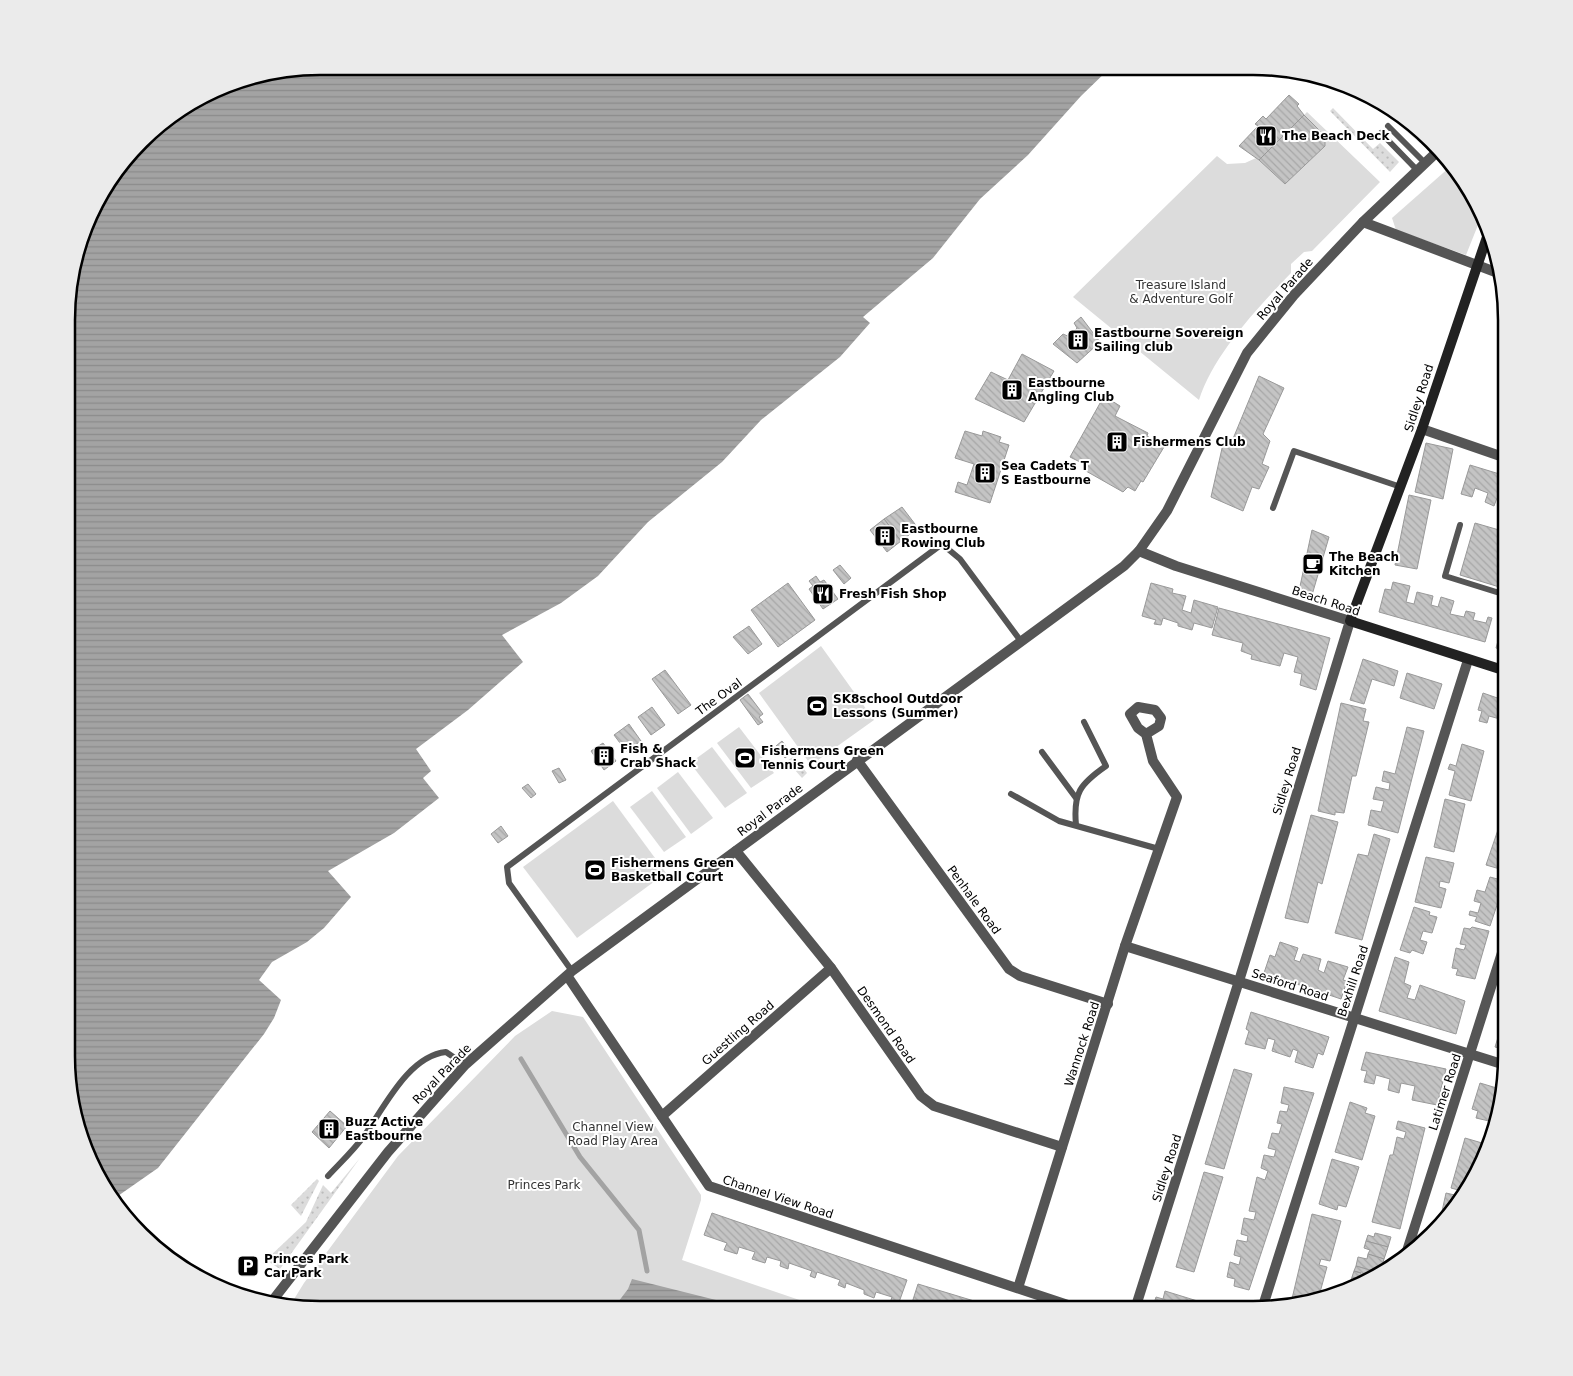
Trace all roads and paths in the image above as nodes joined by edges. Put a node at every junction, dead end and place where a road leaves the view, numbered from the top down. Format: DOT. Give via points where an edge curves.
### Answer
graph roads {
  1 [pos="1388,126"];
  2 [pos="1381,133"];
  3 [pos="1434,155"];
  4 [pos="1421,167"];
  5 [pos="1363,222"];
  6 [pos="1485,241"];
  7 [pos="1476,265"];
  8 [pos="1493,271"];
  9 [pos="1422,429"];
  10 [pos="1498,455"];
  11 [pos="1401,487"];
  12 [pos="1273,508"];
  13 [pos="1460,525"];
  14 [pos="1139,551"];
  15 [pos="1498,593"];
  16 [pos="1350,621"];
  17 [pos="1020,640"];
  18 [pos="1468,660"];
  19 [pos="1498,669"];
  20 [pos="1084,722"];
  21 [pos="1146,734"];
  22 [pos="1042,752"];
  23 [pos="857,760"];
  24 [pos="1011,794"];
  25 [pos="1076,798"];
  26 [pos="1076,825"];
  27 [pos="1159,848"];
  28 [pos="736,851"];
  29 [pos="1125,946"];
  30 [pos="1498,965"];
  31 [pos="831,968"];
  32 [pos="570,974"];
  33 [pos="1239,981"];
  34 [pos="1108,1004"];
  35 [pos="1354,1019"];
  36 [pos="1470,1054"];
  37 [pos="1498,1063"];
  38 [pos="465,1065"];
  39 [pos="662,1116"];
  40 [pos="1062,1147"];
  41 [pos="328,1176"];
  42 [pos="1409,1244"];
  43 [pos="1018,1288"];
  44 [pos="275,1297"];
  45 [pos="1265,1300"];
  46 [pos="1056,1301"];
  47 [pos="1138,1301"];
  1 -- 4 [label="lane"];
  2 -- 4 [label="lane"];
  3 -- 4 [label="street, Royal Parade"];
  4 -- 5 [label="street, Royal Parade"];
  5 -- 7 [label="street"];
  5 -- 14 [label="street, Royal Parade" via="1294,295 1247,353 1167,511"];
  6 -- 7 [label="main road"];
  7 -- 8 [label="street"];
  7 -- 9 [label="main road, Sidley Road"];
  9 -- 10 [label="street"];
  9 -- 11 [label="main road, Sidley Road"];
  11 -- 12 [label="lane" via="1294,451"];
  11 -- 16 [label="main road, Sidley Road"];
  13 -- 15 [label="lane" via="1445,576"];
  14 -- 16 [label="street, Beach Road" via="1176,566"];
  14 -- 17 [label="street, Royal Parade" via="1124,566"];
  16 -- 18 [label="main road, Beach Road"];
  16 -- 33 [label="street, Sidley Road"];
  17 -- 23 [label="street, Royal Parade"];
  17 -- 32 [label="lane, The Oval" via="960,559 942,544 507,867 509,883"];
  18 -- 19 [label="main road, Beach Road"];
  18 -- 35 [label="street, Bexhill Road"];
  20 -- 25 [label="lane" via="1106,766 1088,780"];
  21 -- 27 [label="street, Wannock Road" via="1153,761 1177,797"];
  22 -- 25 [label="lane"];
  23 -- 28 [label="street, Royal Parade"];
  23 -- 34 [label="street, Penhale Road" via="1009,969 1020,976"];
  24 -- 26 [label="lane" via="1059,820"];
  25 -- 26 [label="lane"];
  26 -- 27 [label="lane"];
  27 -- 29 [label="street, Wannock Road"];
  28 -- 31 [label="street, Desmond Road"];
  28 -- 32 [label="street, Royal Parade"];
  29 -- 33 [label="street, Seaford Road"];
  29 -- 34 [label="street, Wannock Road"];
  30 -- 36 [label="street, Latimer Road"];
  31 -- 39 [label="street, Guestling Road"];
  31 -- 40 [label="street, Desmond Road" via="921,1096 934,1106"];
  32 -- 38 [label="street, Royal Parade"];
  32 -- 39 [label="street, Channel View Road"];
  33 -- 35 [label="street, Seaford Road"];
  33 -- 47 [label="street, Sidley Road"];
  34 -- 40 [label="street, Wannock Road"];
  35 -- 36 [label="street, Seaford Road"];
  35 -- 45 [label="street, Bexhill Road"];
  36 -- 37 [label="street, Seaford Road"];
  36 -- 42 [label="street, Latimer Road"];
  38 -- 41 [label="lane" via="446,1052 423,1062 396,1087 364,1136"];
  38 -- 44 [label="street, Royal Parade" via="388,1152"];
  39 -- 43 [label="street, Channel View Road" via="709,1186 717,1190"];
  40 -- 43 [label="street, Wannock Road"];
  43 -- 46 [label="street, Channel View Road"];
}
